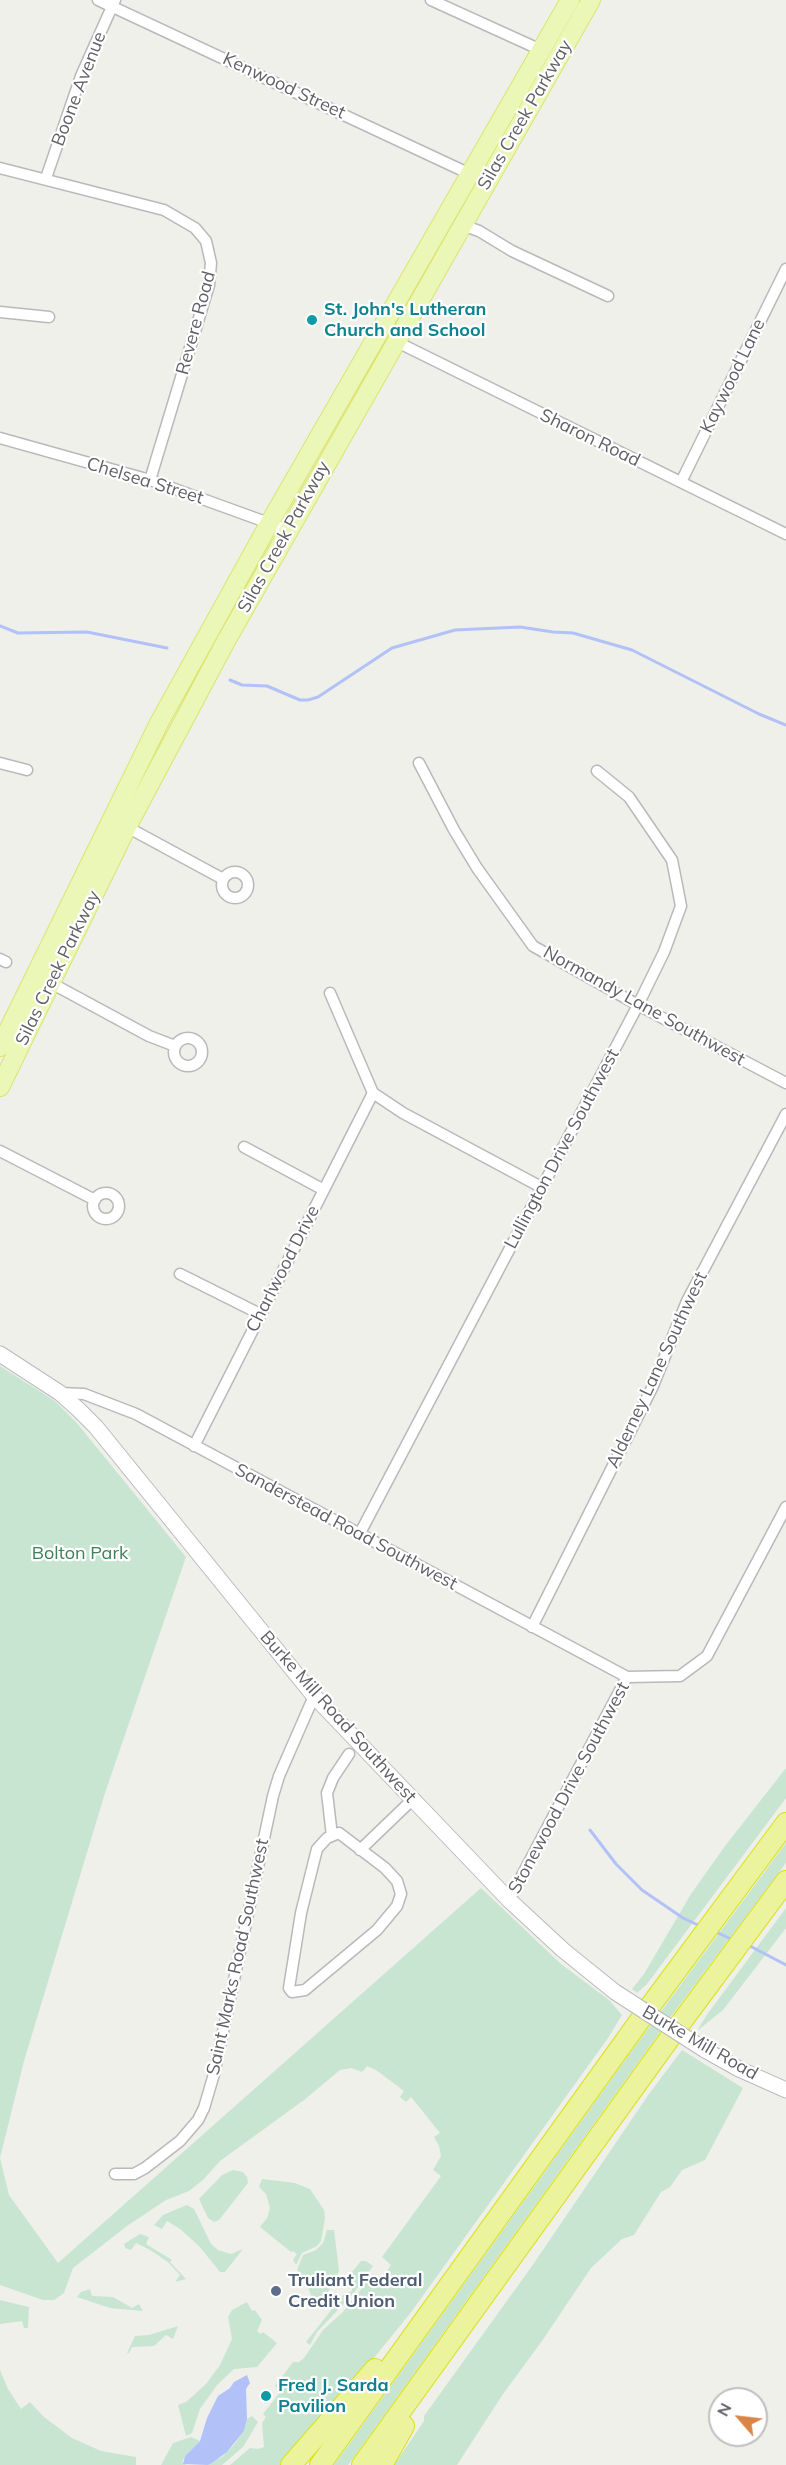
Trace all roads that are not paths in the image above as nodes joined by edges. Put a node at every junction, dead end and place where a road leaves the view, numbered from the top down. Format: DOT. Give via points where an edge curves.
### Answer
graph roads {
  1 [pos="98,0"];
  2 [pos="431,0"];
  3 [pos="570,0"];
  4 [pos="591,0"];
  5 [pos="114,3"];
  6 [pos="541,50"];
  7 [pos="0,168"];
  8 [pos="470,174"];
  9 [pos="46,178"];
  10 [pos="462,225"];
  11 [pos="786,269"];
  12 [pos="608,296"];
  13 [pos="0,312"];
  14 [pos="49,317"];
  15 [pos="395,341"];
  16 [pos="0,438"];
  17 [pos="150,480"];
  18 [pos="681,482"];
  19 [pos="270,522"];
  20 [pos="288,530"];
  21 [pos="786,534"];
  22 [pos="0,763"];
  23 [pos="419,763"];
  24 [pos="27,770"];
  25 [pos="597,771"];
  26 [pos="127,827"];
  27 [pos="223,879"];
  28 [pos="51,983"];
  29 [pos="330,993"];
  30 [pos="638,1005"];
  31 [pos="175,1046"];
  32 [pos="0,1047"];
  33 [pos="786,1083"];
  34 [pos="0,1087"];
  35 [pos="373,1093"];
  36 [pos="786,1114"];
  37 [pos="244,1147"];
  38 [pos="0,1151"];
  39 [pos="542,1187"];
  40 [pos="324,1190"];
  41 [pos="95,1200"];
  42 [pos="180,1274"];
  43 [pos="260,1314"];
  44 [pos="0,1354"];
  45 [pos="60,1393"];
  46 [pos="194,1446"];
  47 [pos="786,1507"];
  48 [pos="359,1535"];
  49 [pos="532,1627"];
  50 [pos="627,1677"];
  51 [pos="314,1696"];
  52 [pos="349,1754"];
  53 [pos="411,1801"];
  54 [pos="786,1823"];
  55 [pos="332,1836"];
  56 [pos="360,1850"];
  57 [pos="786,1881"];
  58 [pos="509,1900"];
  59 [pos="615,1992"];
  60 [pos="786,2090"];
  61 [pos="115,2174"];
  62 [pos="470,2258"];
  63 [pos="452,2340"];
  64 [pos="291,2465"];
  65 [pos="320,2465"];
  66 [pos="362,2465"];
  67 [pos="382,2465"];
  1 -- 5 [label="street, Kenwood Street"];
  2 -- 6 [label="street"];
  3 -- 6 [label="main road, Silas Creek Parkway"];
  4 -- 10 [label="main road, Silas Creek Parkway"];
  5 -- 8 [label="street, Kenwood Street"];
  5 -- 9 [label="street, Boone Avenue" via="81,76"];
  6 -- 8 [label="main road, Silas Creek Parkway"];
  7 -- 9 [label="street, Revere Road"];
  8 -- 19 [label="main road, Silas Creek Parkway"];
  9 -- 17 [label="street, Revere Road" via="164,210 195,228 206,241 212,272 209,285"];
  10 -- 12 [label="street"];
  10 -- 15 [label="main road, Silas Creek Parkway"];
  11 -- 18 [label="street, Kaywood Lane"];
  13 -- 14 [label="street"];
  15 -- 18 [label="street, Sharon Road"];
  15 -- 20 [label="main road, Silas Creek Parkway"];
  16 -- 17 [label="street, Chelsea Street"];
  17 -- 19 [label="street, Chelsea Street"];
  18 -- 21 [label="street, Sharon Road"];
  19 -- 20 [label="street, Chelsea Street"];
  19 -- 32 [label="main road, Silas Creek Parkway" via="160,721"];
  20 -- 26 [label="main road, Silas Creek Parkway"];
  22 -- 24 [label="street"];
  23 -- 30 [label="street, Normandy Lane Southwest" via="477,868 533,946"];
  25 -- 30 [label="street, Lullington Drive Southwest" via="629,797 672,860 681,906"];
  26 -- 27 [label="street"];
  26 -- 28 [label="main road, Silas Creek Parkway"];
  28 -- 31 [label="street" via="148,1036"];
  28 -- 34 [label="main road, Silas Creek Parkway"];
  29 -- 35 [label="street"];
  30 -- 33 [label="street, Normandy Lane Southwest"];
  30 -- 39 [label="street, Lullington Drive Southwest"];
  35 -- 39 [label="street"];
  35 -- 40 [label="street, Charlwood Drive"];
  36 -- 49 [label="street, Alderney Lane Southwest" via="687,1301 653,1386"];
  37 -- 40 [label="street"];
  38 -- 41 [label="street"];
  39 -- 48 [label="street, Lullington Drive Southwest"];
  40 -- 43 [label="street, Charlwood Drive"];
  42 -- 43 [label="street"];
  43 -- 46 [label="street, Charlwood Drive"];
  44 -- 45 [label="street, Burke Mill Road Southwest"];
  45 -- 46 [label="street, Sanderstead Road Southwest" via="84,1394 112,1403"];
  45 -- 51 [label="street, Burke Mill Road Southwest" via="96,1427"];
  46 -- 48 [label="street, Sanderstead Road Southwest"];
  47 -- 50 [label="street, Stonewood Drive Southwest" via="707,1656 680,1676"];
  48 -- 49 [label="street, Sanderstead Road Southwest"];
  49 -- 50 [label="street, Sanderstead Road Southwest"];
  50 -- 58 [label="street, Stonewood Drive Southwest"];
  51 -- 53 [label="street, Burke Mill Road Southwest"];
  51 -- 61 [label="street, Saint Marks Road Southwest" via="273,1796 204,2108 180,2141 145,2168 134,2174"];
  52 -- 55 [label="street" via="327,1793"];
  53 -- 56 [label="street"];
  53 -- 58 [label="street, Burke Mill Road Southwest"];
  54 -- 62 [label="highway"];
  55 -- 56 [label="street" via="339,1833"];
  55 -- 56 [label="street" via="317,1849 301,1913 289,1988 292,1992 305,1990 330,1971 398,1906 401,1894 396,1881"];
  57 -- 63 [label="highway"];
  58 -- 59 [label="street, Burke Mill Road Southwest"];
  59 -- 60 [label="street, Burke Mill Road, bridge" via="705,2050"];
  62 -- 64 [label="highway"];
  62 -- 65 [label="highway"];
  63 -- 66 [label="highway"];
  63 -- 67 [label="highway"];
}
